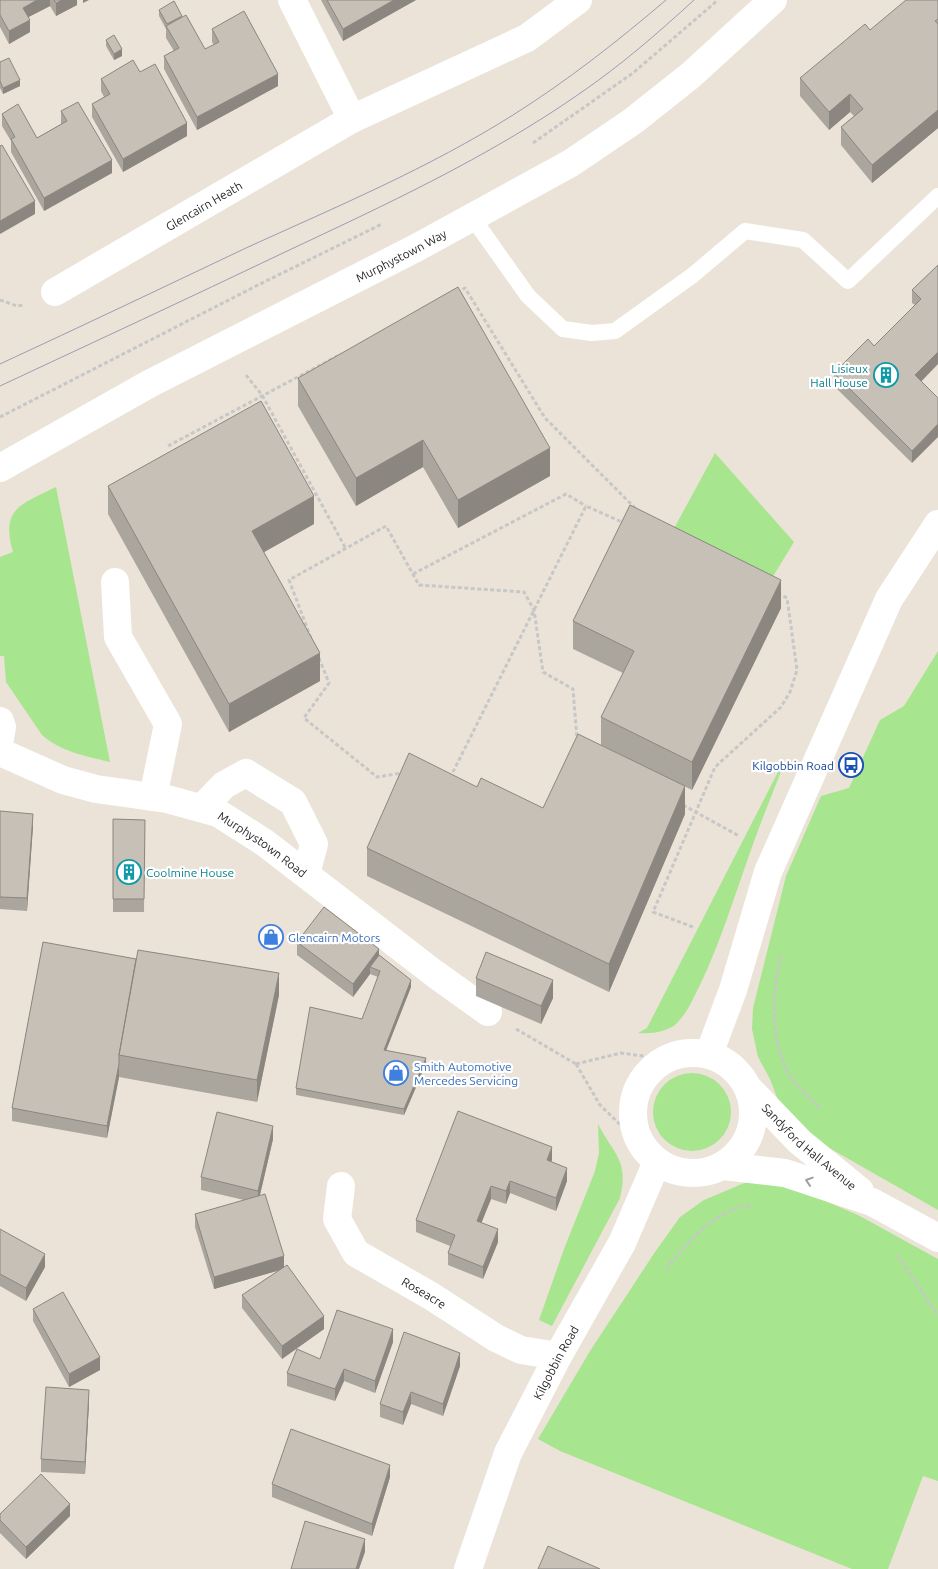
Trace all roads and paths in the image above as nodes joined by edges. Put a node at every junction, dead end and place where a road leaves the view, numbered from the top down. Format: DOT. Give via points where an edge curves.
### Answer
graph roads {
  1 [pos="292,0"];
  2 [pos="578,0"];
  3 [pos="718,0"];
  4 [pos="773,0"];
  5 [pos="352,119"];
  6 [pos="532,143"];
  7 [pos="938,196"];
  8 [pos="472,217"];
  9 [pos="388,222"];
  10 [pos="55,292"];
  11 [pos="456,293"];
  12 [pos="342,353"];
  13 [pos="246,375"];
  14 [pos="262,395"];
  15 [pos="0,418"];
  16 [pos="168,446"];
  17 [pos="0,468"];
  18 [pos="586,506"];
  19 [pos="643,516"];
  20 [pos="938,524"];
  21 [pos="628,525"];
  22 [pos="346,549"];
  23 [pos="413,574"];
  24 [pos="115,582"];
  25 [pos="769,589"];
  26 [pos="534,610"];
  27 [pos="314,646"];
  28 [pos="318,655"];
  29 [pos="0,721"];
  30 [pos="0,739"];
  31 [pos="578,749"];
  32 [pos="0,752"];
  33 [pos="403,773"];
  34 [pos="446,787"];
  35 [pos="152,797"];
  36 [pos="678,802"];
  37 [pos="202,808"];
  38 [pos="696,812"];
  39 [pos="739,836"];
  40 [pos="306,874"];
  41 [pos="693,927"];
  42 [pos="782,953"];
  43 [pos="488,1012"];
  44 [pos="521,1032"];
  45 [pos="709,1054"];
  46 [pos="665,1059"];
  47 [pos="576,1064"];
  48 [pos="748,1088"];
  49 [pos="819,1108"];
  50 [pos="650,1154"];
  51 [pos="723,1166"];
  52 [pos="341,1186"];
  53 [pos="872,1202"];
  54 [pos="755,1206"];
  55 [pos="938,1238"];
  56 [pos="904,1256"];
  57 [pos="666,1269"];
  58 [pos="938,1316"];
  59 [pos="558,1356"];
  60 [pos="468,1569"];
  1 -- 5 [label="street"];
  2 -- 5 [label="street, Glencairn Heath" via="528,38"];
  3 -- 6 [label="path" via="633,73"];
  4 -- 8 [label="street, Murphystown Way" via="691,75 633,121 571,162"];
  5 -- 10 [label="street, Glencairn Heath"];
  7 -- 8 [label="lane" via="848,281 803,240 745,230 693,275 615,331 592,334 563,330 528,296"];
  8 -- 17 [label="street, Murphystown Way" via="149,384"];
  9 -- 15 [label="path"];
  11 -- 19 [label="path" via="465,288 545,418"];
  12 -- 14 [label="path"];
  13 -- 14 [label="path"];
  14 -- 16 [label="path"];
  14 -- 22 [label="path"];
  18 -- 21 [label="path"];
  18 -- 23 [label="path" via="566,494"];
  18 -- 26 [label="path"];
  20 -- 45 [label="street" via="888,599 768,872 733,990"];
  22 -- 23 [label="path" via="386,526"];
  22 -- 27 [label="path" via="289,580"];
  23 -- 26 [label="path" via="419,586 524,592"];
  24 -- 35 [label="street" via="118,637 168,724"];
  25 -- 38 [label="path" via="787,598 797,670 790,692 781,707 715,767"];
  26 -- 31 [label="path" via="543,672 573,689"];
  26 -- 34 [label="path"];
  28 -- 33 [label="path" via="328,683 304,718 377,777"];
  29 -- 30 [label="street"];
  32 -- 35 [label="street, Murphystown Road" via="63,780"];
  35 -- 37 [label="street, Murphystown Road"];
  36 -- 38 [label="path"];
  37 -- 40 [label="street, Murphystown Road" via="218,813 266,843"];
  37 -- 40 [label="street" via="224,786 246,773 293,802 314,844"];
  38 -- 39 [label="path"];
  38 -- 41 [label="path" via="653,912"];
  40 -- 43 [label="street, Murphystown Road"];
  42 -- 49 [label="path" via="776,988 778,1048 790,1076"];
  44 -- 47 [label="path"];
  45 -- 46 [label="street" via="685,1052"];
  45 -- 48 [label="street" via="728,1063"];
  46 -- 47 [label="path" via="621,1053"];
  46 -- 50 [label="street" via="650,1070 638,1088 633,1107 634,1128"];
  47 -- 50 [label="path" via="600,1105"];
  48 -- 51 [label="street" via="754,1116 750,1137 740,1152"];
  48 -- 53 [label="street, Sandyford Hall Avenue" via="800,1142"];
  50 -- 51 [label="street" via="685,1173 706,1172"];
  50 -- 59 [label="street, Kilgobbin Road" via="622,1243"];
  53 -- 51 [label="street, Sandyford Hall Avenue, one-way" via="785,1173"];
  52 -- 59 [label="street, Roseacre" via="337,1219 356,1253 432,1296 496,1338 521,1350"];
  53 -- 55 [label="street, Sandyford Hall Avenue"];
  54 -- 57 [label="path" via="719,1215"];
  56 -- 58 [label="path" via="895,1252"];
  59 -- 60 [label="street, Kilgobbin Road" via="508,1453"];
}
